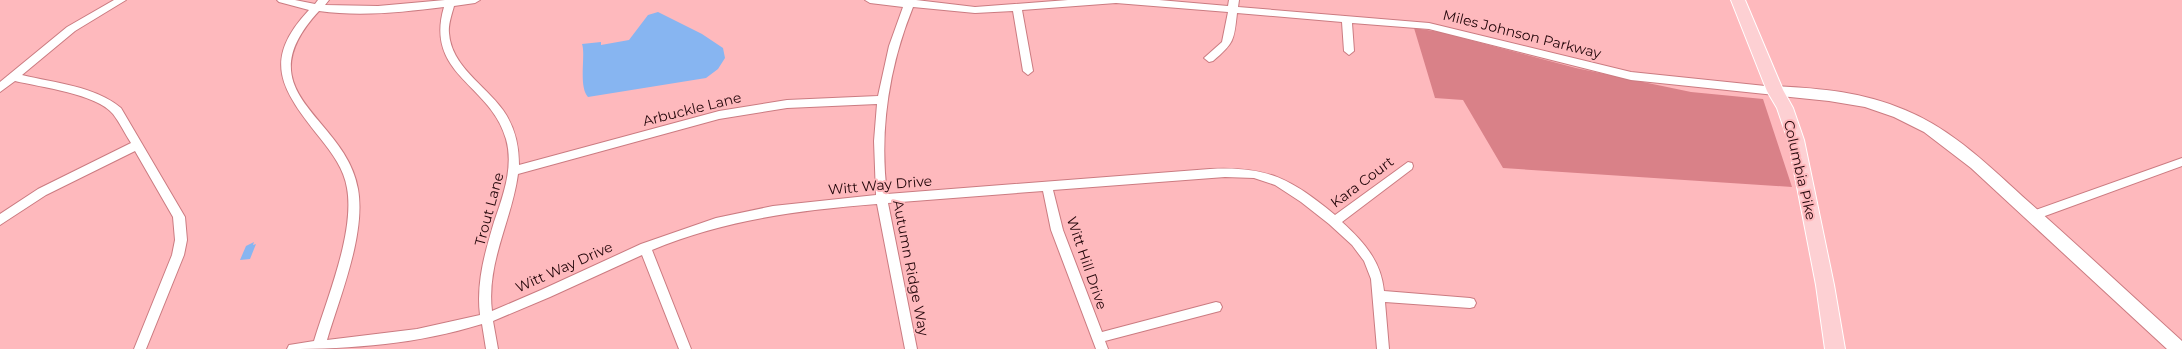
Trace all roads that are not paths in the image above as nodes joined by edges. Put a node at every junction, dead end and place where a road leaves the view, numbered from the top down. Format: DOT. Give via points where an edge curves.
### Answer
graph roads {
  1 [pos="121,0"];
  2 [pos="282,0"];
  3 [pos="475,0"];
  4 [pos="870,0"];
  5 [pos="1114,0"];
  6 [pos="1119,0"];
  7 [pos="1738,0"];
  8 [pos="450,1"];
  9 [pos="910,2"];
  10 [pos="320,4"];
  11 [pos="1234,5"];
  12 [pos="1017,7"];
  13 [pos="1347,18"];
  14 [pos="1349,51"];
  15 [pos="1209,58"];
  16 [pos="1028,72"];
  17 [pos="13,77"];
  18 [pos="0,88"];
  19 [pos="1775,90"];
  20 [pos="881,100"];
  21 [pos="137,145"];
  22 [pos="2182,162"];
  23 [pos="1408,166"];
  24 [pos="514,171"];
  25 [pos="1047,186"];
  26 [pos="882,199"];
  27 [pos="2034,215"];
  28 [pos="0,220"];
  29 [pos="1334,222"];
  30 [pos="645,247"];
  31 [pos="1378,296"];
  32 [pos="1470,303"];
  33 [pos="1216,307"];
  34 [pos="487,318"];
  35 [pos="1100,344"];
  36 [pos="319,347"];
  37 [pos="140,349"];
  38 [pos="293,349"];
  39 [pos="492,349"];
  40 [pos="685,349"];
  41 [pos="911,349"];
  42 [pos="1383,349"];
  43 [pos="1835,349"];
  44 [pos="2179,349"];
  1 -- 17 [label="street" via="71,28"];
  2 -- 10 [label="street"];
  3 -- 8 [label="street"];
  4 -- 9 [label="street"];
  5 -- 12 [label="street"];
  6 -- 11 [label="street, Miles Johnson Parkway"];
  7 -- 19 [label="main road, Columbia Pike"];
  8 -- 10 [label="street" via="370,9"];
  8 -- 24 [label="street, Trout Lane" via="444,32 448,50 455,62 499,112 511,140"];
  9 -- 12 [label="street" via="969,10"];
  9 -- 20 [label="street, Autumn Ridge Way" via="891,53"];
  10 -- 36 [label="street" via="289,44 284,61 286,78 292,92 341,158 351,181 354,208 350,242"];
  11 -- 13 [label="street, Miles Johnson Parkway"];
  11 -- 15 [label="street" via="1226,44"];
  12 -- 16 [label="street"];
  13 -- 14 [label="street"];
  13 -- 19 [label="street, Miles Johnson Parkway" via="1429,26 1631,76"];
  17 -- 18 [label="street"];
  17 -- 21 [label="street" via="85,93 109,104 123,119"];
  19 -- 27 [label="main road" via="1846,97 1916,120 1949,141"];
  19 -- 43 [label="main road, Columbia Pike" via="1785,108 1796,140"];
  20 -- 24 [label="street, Arbuckle Lane" via="787,104 719,115"];
  20 -- 26 [label="street, Autumn Ridge Way" via="878,153"];
  21 -- 28 [label="street" via="42,192"];
  21 -- 37 [label="street" via="170,199 179,217 181,228 178,255"];
  22 -- 27 [label="street"];
  23 -- 29 [label="street, Kara Court"];
  24 -- 34 [label="street, Trout Lane" via="487,275"];
  25 -- 26 [label="street, Witt Way Drive"];
  25 -- 29 [label="street, Witt Way Drive" via="1210,173 1251,173 1270,177 1286,185"];
  25 -- 35 [label="street, Witt Hill Drive" via="1057,230"];
  26 -- 30 [label="street, Witt Way Drive" via="765,212 710,225"];
  26 -- 41 [label="street, Autumn Ridge Way"];
  27 -- 44 [label="main road"];
  29 -- 31 [label="street, Witt Way Drive" via="1368,257 1375,271"];
  30 -- 34 [label="street, Witt Way Drive"];
  30 -- 40 [label="street"];
  31 -- 32 [label="street"];
  31 -- 42 [label="street, Witt Way Drive"];
  33 -- 35 [label="street"];
  34 -- 36 [label="street, Witt Way Drive" via="424,333"];
  34 -- 39 [label="street, Trout Lane"];
  36 -- 38 [label="street, Witt Way Drive"];
}
